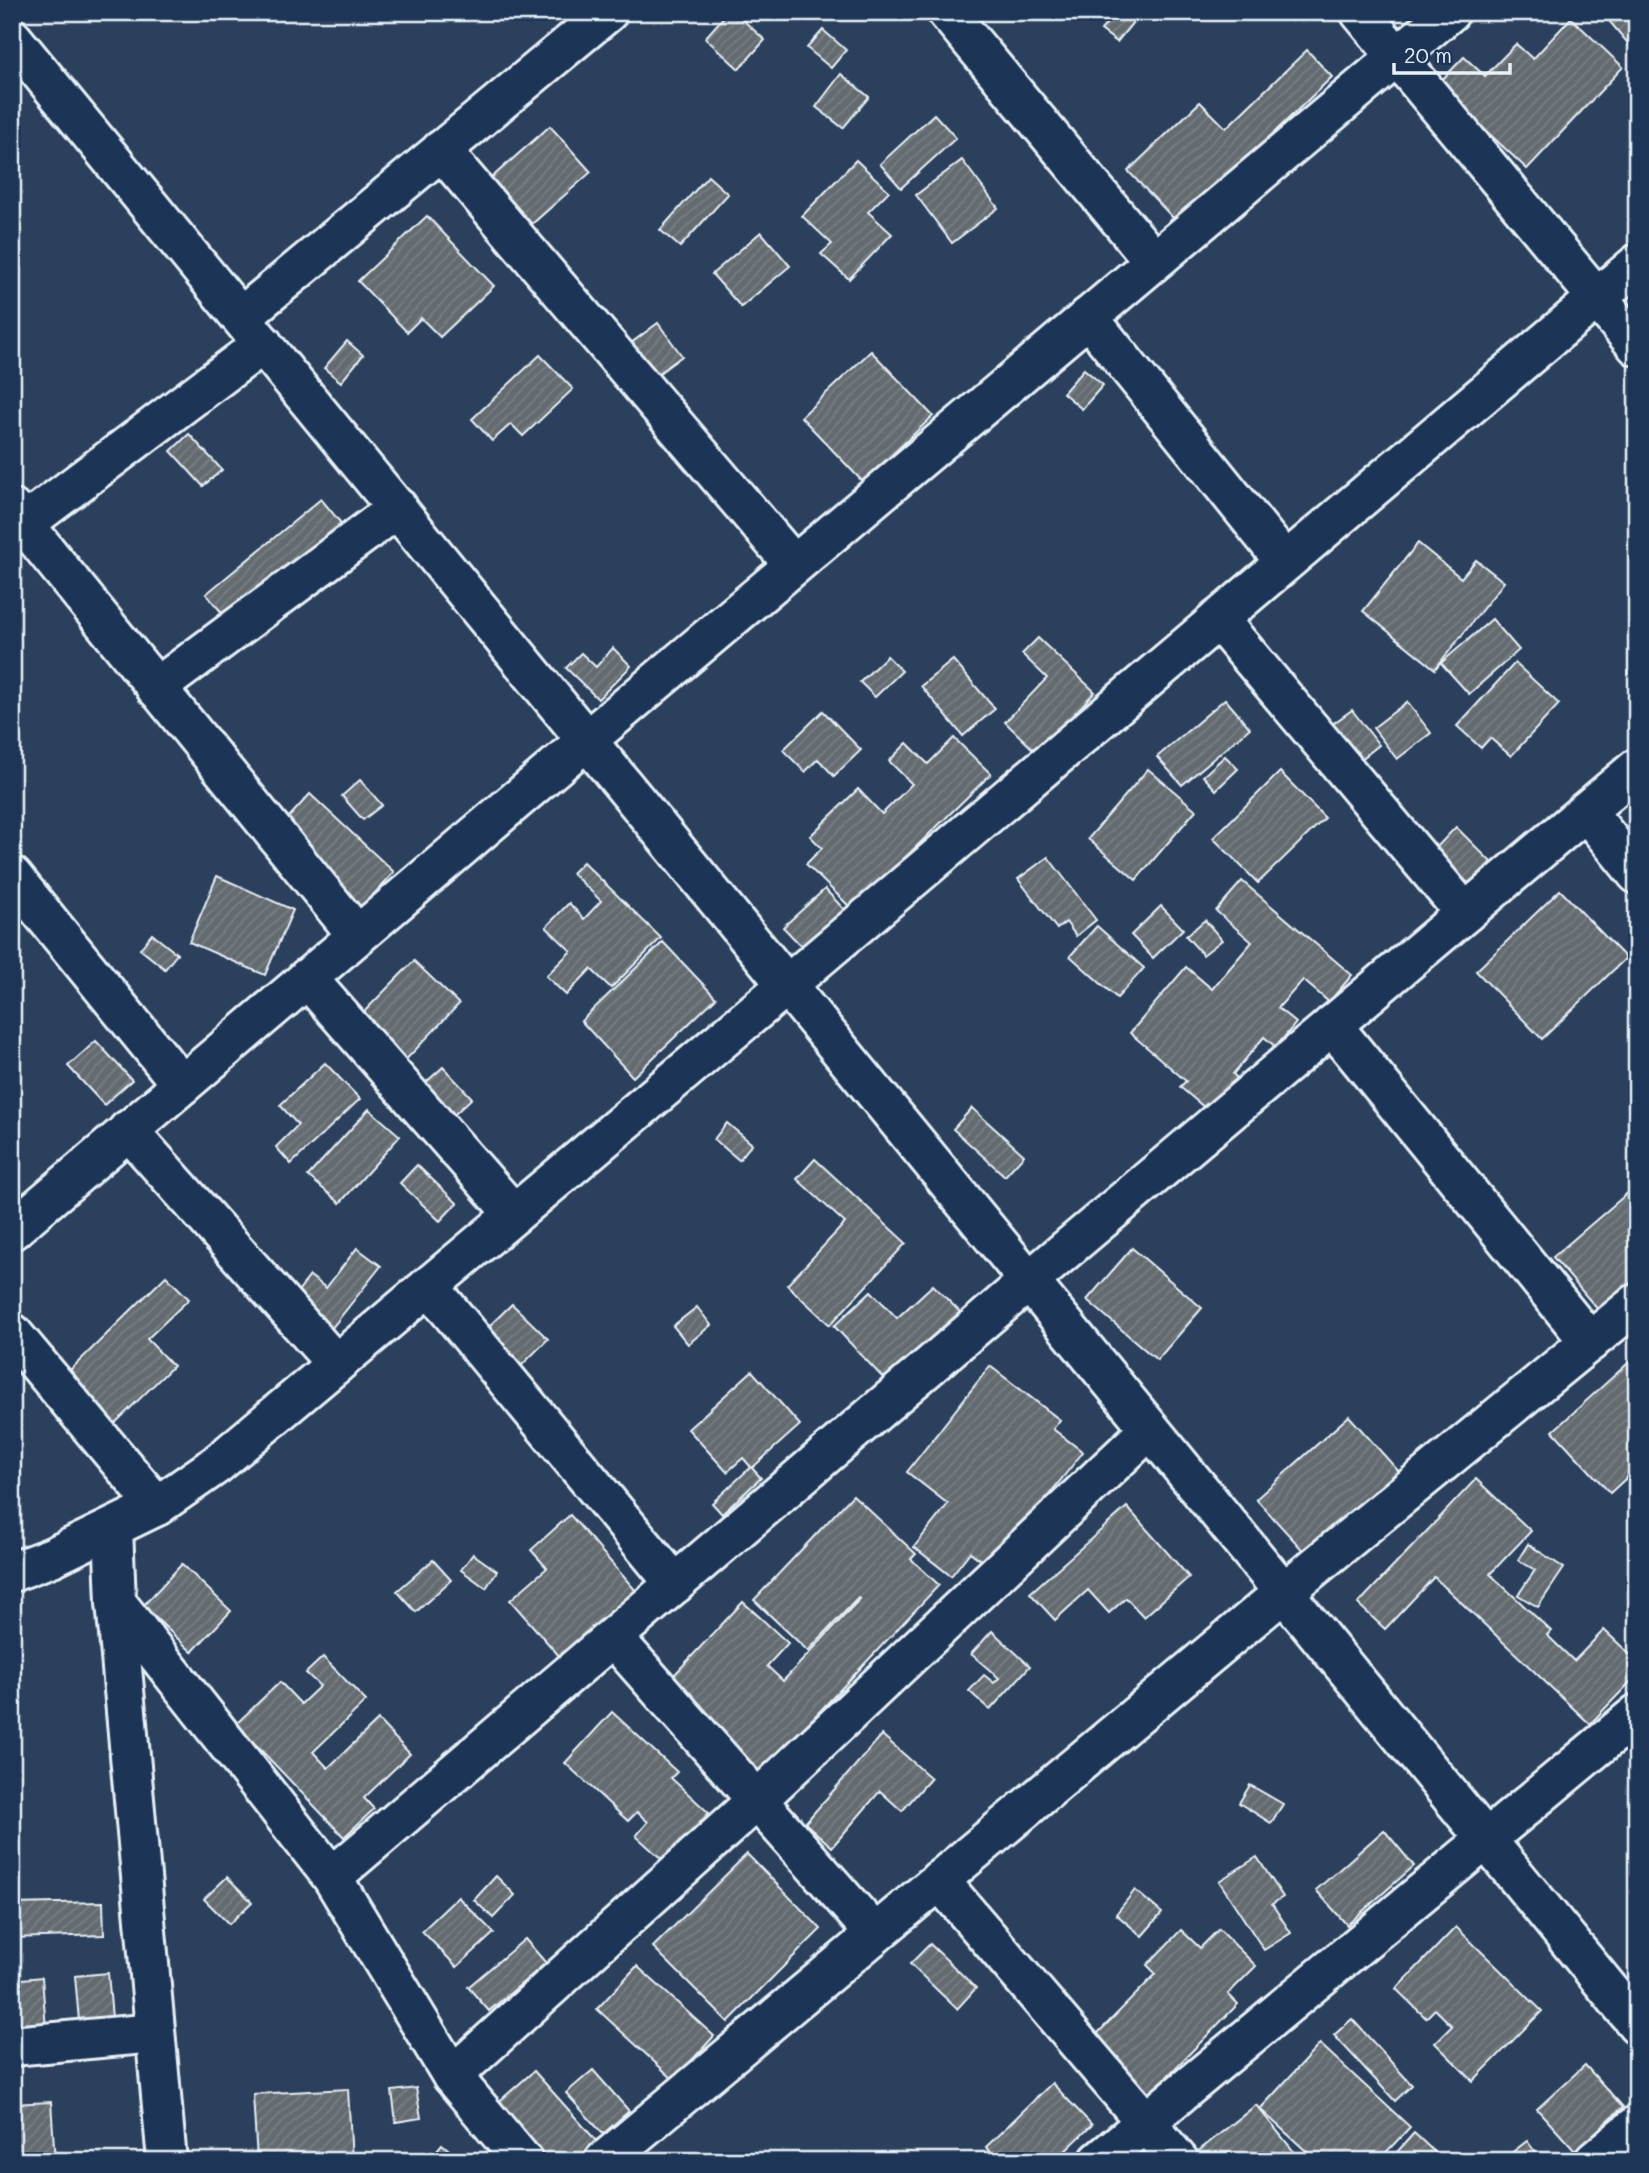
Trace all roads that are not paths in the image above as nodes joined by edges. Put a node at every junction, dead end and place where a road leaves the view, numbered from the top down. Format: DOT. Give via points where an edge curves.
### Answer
graph roads {
  1 [pos="608,12"];
  2 [pos="947,12"];
  3 [pos="1360,12"];
  4 [pos="1450,12"];
  5 [pos="12,38"];
  6 [pos="1397,57"];
  7 [pos="441,150"];
  8 [pos="1154,261"];
  9 [pos="1637,264"];
  10 [pos="1597,297"];
  11 [pos="1088,317"];
  12 [pos="252,330"];
  13 [pos="1637,346"];
  14 [pos="398,508"];
  15 [pos="16,522"];
  16 [pos="1285,562"];
  17 [pos="794,565"];
  18 [pos="1218,619"];
  19 [pos="156,688"];
  20 [pos="587,740"];
  21 [pos="1637,768"];
  22 [pos="1586,811"];
  23 [pos="1637,874"];
  24 [pos="12,876"];
  25 [pos="1465,913"];
  26 [pos="357,936"];
  27 [pos="307,978"];
  28 [pos="788,985"];
  29 [pos="1332,1025"];
  30 [pos="182,1085"];
  31 [pos="128,1130"];
  32 [pos="514,1214"];
  33 [pos="12,1230"];
  34 [pos="1029,1281"];
  35 [pos="429,1286"];
  36 [pos="1637,1303"];
  37 [pos="12,1333"];
  38 [pos="1590,1342"];
  39 [pos="336,1364"];
  40 [pos="1150,1429"];
  41 [pos="157,1506"];
  42 [pos="113,1528"];
  43 [pos="12,1572"];
  44 [pos="676,1584"];
  45 [pos="1284,1592"];
  46 [pos="116,1602"];
  47 [pos="613,1637"];
  48 [pos="1637,1714"];
  49 [pos="756,1801"];
  50 [pos="1485,1839"];
  51 [pos="332,1877"];
  52 [pos="939,1881"];
  53 [pos="875,1934"];
  54 [pos="1637,2024"];
  55 [pos="155,2033"];
  56 [pos="12,2046"];
  57 [pos="452,2076"];
  58 [pos="1146,2122"];
  59 [pos="1637,2125"];
  60 [pos="167,2161"];
  61 [pos="523,2161"];
  62 [pos="604,2161"];
  63 [pos="1099,2161"];
  64 [pos="1179,2161"];
  65 [pos="1594,2161"];
  1 -- 7 [label="street"];
  2 -- 8 [label="street"];
  3 -- 6 [label="street"];
  4 -- 6 [label="street"];
  5 -- 12 [label="street"];
  6 -- 8 [label="street"];
  6 -- 10 [label="street"];
  7 -- 12 [label="street"];
  7 -- 17 [label="street"];
  8 -- 11 [label="street"];
  9 -- 10 [label="street"];
  10 -- 13 [label="street"];
  10 -- 16 [label="street"];
  11 -- 16 [label="street"];
  11 -- 17 [label="street"];
  12 -- 14 [label="street"];
  12 -- 15 [label="street"];
  14 -- 19 [label="street"];
  14 -- 20 [label="street"];
  15 -- 19 [label="street"];
  16 -- 18 [label="street"];
  17 -- 20 [label="street"];
  18 -- 25 [label="street"];
  18 -- 28 [label="street"];
  19 -- 26 [label="street"];
  20 -- 26 [label="street"];
  20 -- 28 [label="street"];
  21 -- 22 [label="street"];
  22 -- 23 [label="street"];
  22 -- 25 [label="street"];
  24 -- 30 [label="street"];
  25 -- 29 [label="street"];
  26 -- 27 [label="street"];
  27 -- 30 [label="street"];
  27 -- 32 [label="street"];
  28 -- 32 [label="street"];
  28 -- 34 [label="street"];
  29 -- 34 [label="street"];
  29 -- 38 [label="street"];
  30 -- 31 [label="street"];
  31 -- 33 [label="street"];
  31 -- 39 [label="street"];
  32 -- 35 [label="street"];
  34 -- 40 [label="street"];
  34 -- 44 [label="street"];
  35 -- 39 [label="street"];
  35 -- 44 [label="street"];
  36 -- 38 [label="street"];
  37 -- 41 [label="street"];
  38 -- 45 [label="street"];
  39 -- 41 [label="street" via="216,1465"];
  40 -- 45 [label="street"];
  40 -- 49 [label="street"];
  41 -- 42 [label="street"];
  42 -- 43 [label="street"];
  42 -- 46 [label="street"];
  44 -- 47 [label="street"];
  45 -- 50 [label="street"];
  45 -- 52 [label="street"];
  46 -- 51 [label="street"];
  46 -- 55 [label="street"];
  47 -- 49 [label="street"];
  47 -- 51 [label="street"];
  48 -- 50 [label="street"];
  49 -- 53 [label="street"];
  49 -- 57 [label="street"];
  50 -- 54 [label="street"];
  50 -- 58 [label="street"];
  51 -- 57 [label="street"];
  52 -- 53 [label="street"];
  52 -- 58 [label="street"];
  53 -- 62 [label="street"];
  55 -- 56 [label="street"];
  55 -- 60 [label="street"];
  57 -- 61 [label="street"];
  58 -- 63 [label="street"];
  58 -- 64 [label="street"];
  59 -- 65 [label="street"];
}
